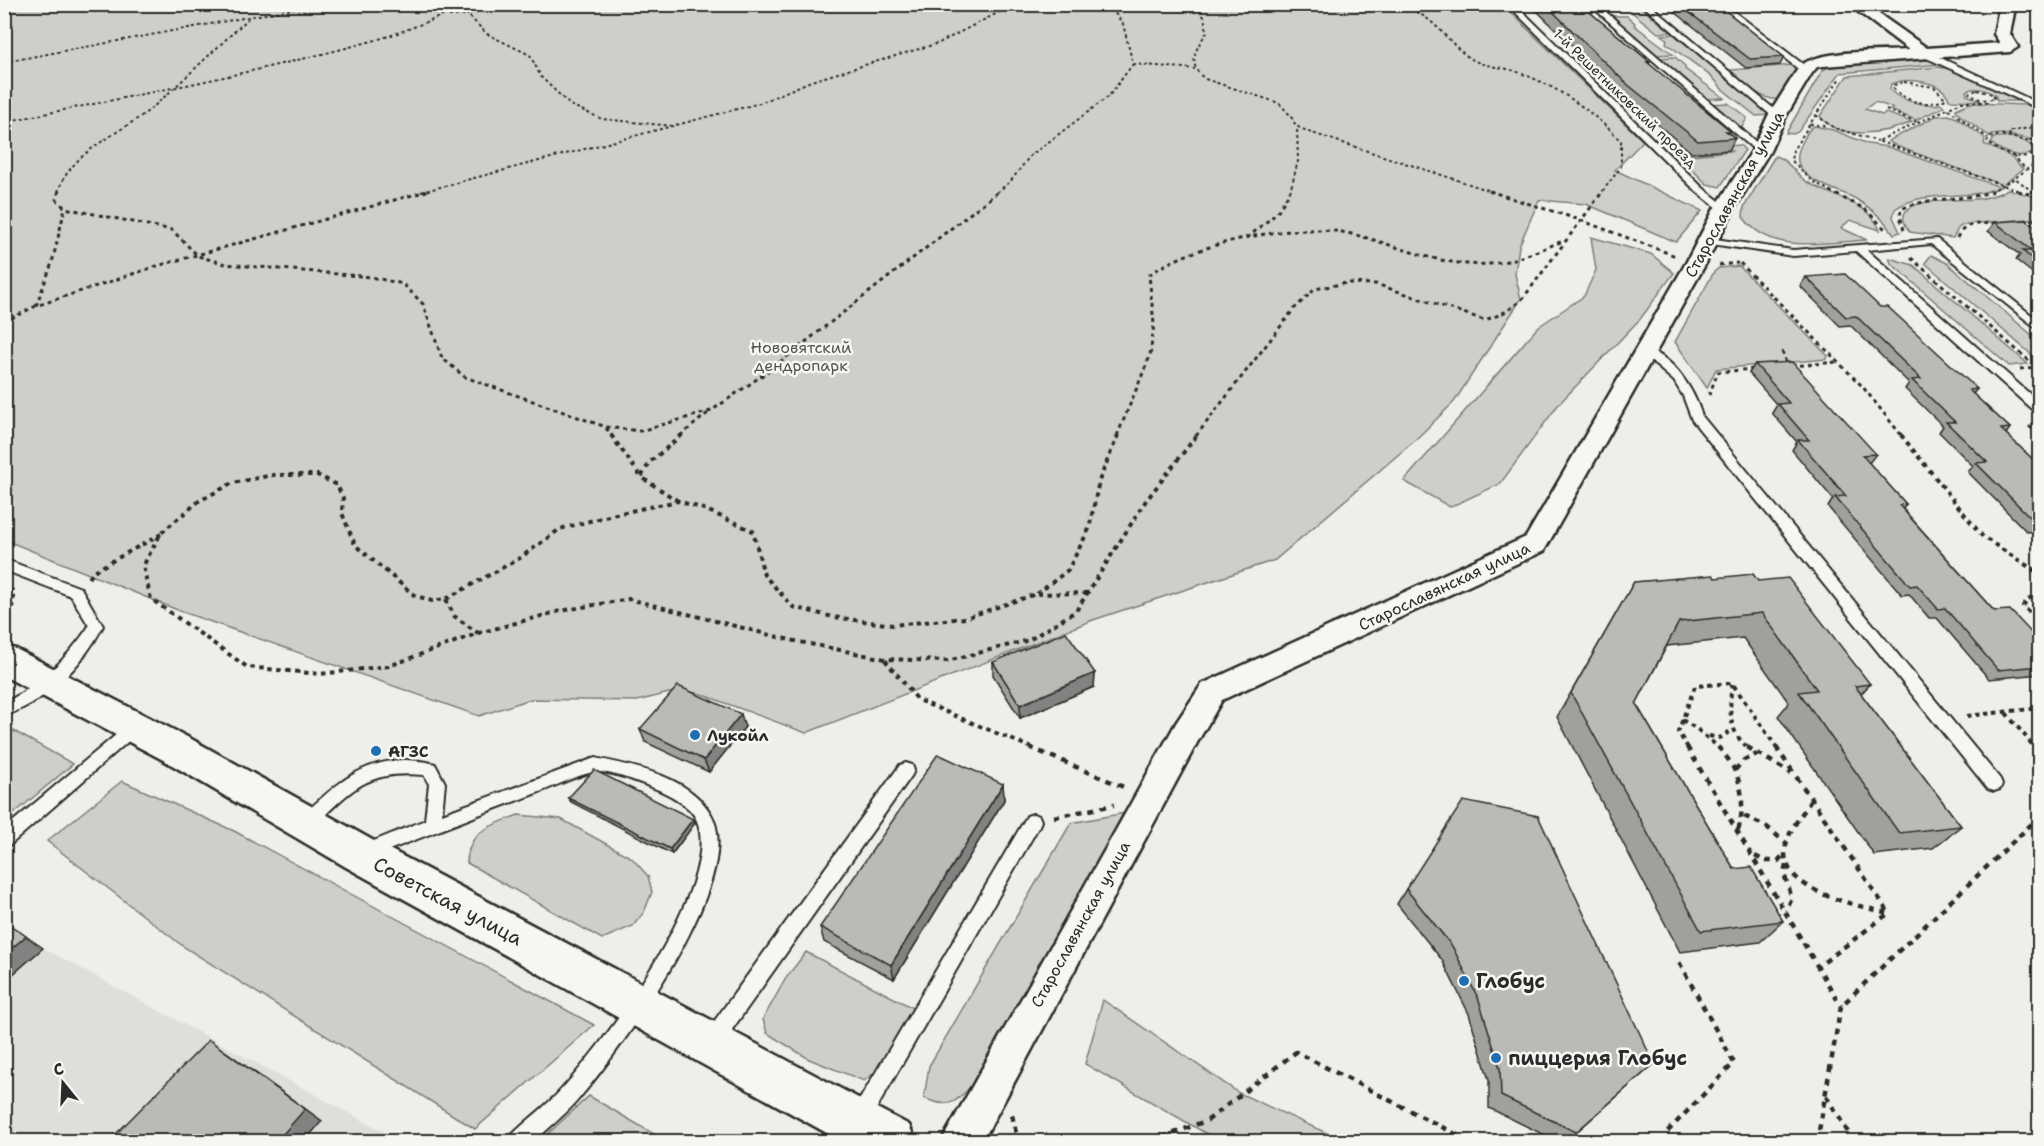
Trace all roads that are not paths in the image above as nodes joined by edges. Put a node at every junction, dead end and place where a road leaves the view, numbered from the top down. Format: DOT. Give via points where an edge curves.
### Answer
graph roads {
  1 [pos="1510,4"];
  2 [pos="1592,4"];
  3 [pos="1644,4"];
  4 [pos="1719,4"];
  5 [pos="1855,4"];
  6 [pos="2011,4"];
  7 [pos="1925,54"];
  8 [pos="1805,70"];
  9 [pos="2037,105"];
  10 [pos="1777,116"];
  11 [pos="1761,151"];
  12 [pos="1724,209"];
  13 [pos="1858,248"];
  14 [pos="1705,257"];
  15 [pos="2040,328"];
  16 [pos="1646,352"];
  17 [pos="2040,410"];
  18 [pos="4,564"];
  19 [pos="4,659"];
  20 [pos="50,683"];
  21 [pos="4,710"];
  22 [pos="135,727"];
  23 [pos="906,770"];
  24 [pos="1994,784"];
  25 [pos="1033,821"];
  26 [pos="306,823"];
  27 [pos="433,824"];
  28 [pos="4,840"];
  29 [pos="360,854"];
  30 [pos="640,1003"];
  31 [pos="710,1042"];
  32 [pos="875,1132"];
  33 [pos="519,1142"];
  34 [pos="960,1142"];
  1 -- 12 [label="lane, 1-й Решетниковский проезд"];
  2 -- 11 [label="lane"];
  3 -- 10 [label="lane"];
  4 -- 8 [label="lane"];
  5 -- 7 [label="street"];
  6 -- 7 [label="street" via="2002,34 2010,47"];
  7 -- 8 [label="street" via="1823,61"];
  7 -- 9 [label="lane"];
  8 -- 10 [label="street, Старославянская улица"];
  10 -- 11 [label="street, Старославянская улица"];
  11 -- 12 [label="street, Старославянская улица"];
  12 -- 14 [label="street, Старославянская улица"];
  13 -- 14 [label="lane"];
  13 -- 15 [label="lane" via="1933,241"];
  13 -- 17 [label="lane"];
  14 -- 16 [label="street, Старославянская улица"];
  16 -- 24 [label="lane" via="1673,370 1694,405 1696,417"];
  16 -- 34 [label="street, Старославянская улица" via="1535,544 1212,692"];
  18 -- 20 [label="lane" via="76,592 96,626 75,660"];
  19 -- 20 [label="main road, Советская улица"];
  20 -- 21 [label="lane"];
  20 -- 22 [label="main road, Советская улица"];
  22 -- 26 [label="main road, Советская улица"];
  22 -- 28 [label="lane"];
  23 -- 31 [label="lane"];
  25 -- 32 [label="lane"];
  26 -- 27 [label="lane" via="355,778 403,766 429,770 437,783"];
  26 -- 29 [label="main road, Советская улица"];
  27 -- 29 [label="lane"];
  27 -- 30 [label="lane" via="595,765 679,791 691,799 710,831 708,860 680,935"];
  29 -- 30 [label="main road, Советская улица"];
  30 -- 31 [label="main road, Советская улица"];
  30 -- 33 [label="lane" via="571,1094"];
  31 -- 32 [label="main road, Советская улица"];
}
